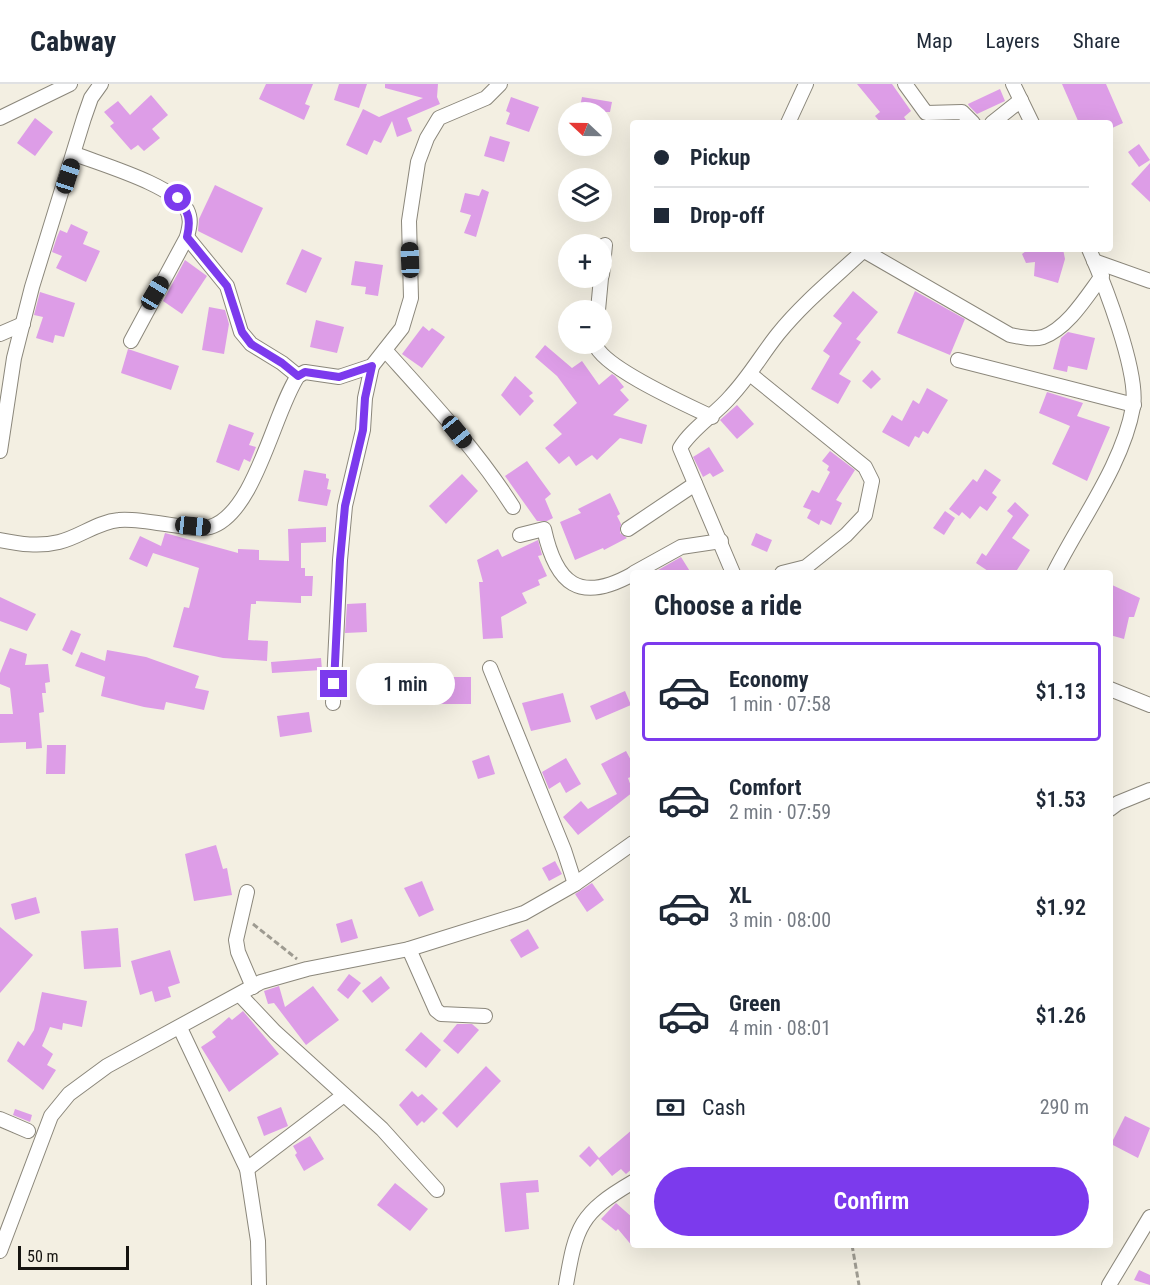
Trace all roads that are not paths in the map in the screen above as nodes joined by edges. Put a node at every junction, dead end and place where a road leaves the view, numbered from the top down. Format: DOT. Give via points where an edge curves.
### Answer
graph roads {
  1 [pos="70,84"];
  2 [pos="101,84"];
  3 [pos="500,84"];
  4 [pos="806,84"];
  5 [pos="905,84"];
  6 [pos="1014,84"];
  7 [pos="1021,100"];
  8 [pos="0,118"];
  9 [pos="789,120"];
  10 [pos="970,120"];
  11 [pos="996,120"];
  12 [pos="1031,120"];
  13 [pos="75,154"];
  14 [pos="187,237"];
  15 [pos="860,252"];
  16 [pos="865,252"];
  17 [pos="1092,255"];
  18 [pos="1102,276"];
  19 [pos="1150,281"];
  20 [pos="23,324"];
  21 [pos="0,334"];
  22 [pos="131,341"];
  23 [pos="385,350"];
  24 [pos="601,354"];
  25 [pos="958,360"];
  26 [pos="372,366"];
  27 [pos="750,374"];
  28 [pos="298,376"];
  29 [pos="1134,405"];
  30 [pos="712,417"];
  31 [pos="0,451"];
  32 [pos="694,484"];
  33 [pos="513,507"];
  34 [pos="628,529"];
  35 [pos="520,535"];
  36 [pos="0,540"];
  37 [pos="721,541"];
  38 [pos="639,570"];
  39 [pos="732,570"];
  40 [pos="794,570"];
  41 [pos="1056,570"];
  42 [pos="630,574"];
  43 [pos="490,668"];
  44 [pos="1113,690"];
  45 [pos="333,703"];
  46 [pos="1150,705"];
  47 [pos="1150,790"];
  48 [pos="1113,807"];
  49 [pos="630,845"];
  50 [pos="575,884"];
  51 [pos="247,892"];
  52 [pos="410,949"];
  53 [pos="254,987"];
  54 [pos="240,995"];
  55 [pos="485,1016"];
  56 [pos="180,1028"];
  57 [pos="344,1095"];
  58 [pos="0,1119"];
  59 [pos="28,1131"];
  60 [pos="247,1169"];
  61 [pos="630,1184"];
  62 [pos="436,1190"];
  63 [pos="1150,1216"];
  64 [pos="0,1251"];
  65 [pos="258,1285"];
  66 [pos="566,1285"];
  67 [pos="1109,1285"];
  1 -- 8 [label="street"];
  2 -- 13 [label="street" via="91,98"];
  3 -- 23 [label="street" via="486,98 440,118 427,138 418,162 409,221 409,313"];
  4 -- 9 [label="street"];
  5 -- 10 [label="street" via="926,113 962,112"];
  6 -- 7 [label="street"];
  7 -- 11 [label="street"];
  7 -- 12 [label="street"];
  13 -- 14 [label="street" via="178,198 191,222"];
  13 -- 20 [label="street"];
  14 -- 22 [label="street"];
  14 -- 28 [label="street" via="227,286 242,332 251,344"];
  15 -- 27 [label="street" via="800,309"];
  16 -- 18 [label="street" via="1010,335 1026,338 1042,337 1056,329"];
  17 -- 18 [label="street"];
  17 -- 19 [label="street"];
  18 -- 29 [label="street" via="1132,377"];
  20 -- 21 [label="street"];
  20 -- 31 [label="street"];
  23 -- 26 [label="street"];
  23 -- 33 [label="street" via="444,415"];
  24 -- 30 [label="street" via="620,369"];
  25 -- 29 [label="street"];
  26 -- 28 [label="street" via="339,377 305,372"];
  26 -- 45 [label="street" via="363,430 345,506"];
  27 -- 30 [label="street"];
  27 -- 40 [label="street" via="866,467 872,481 865,515 806,567"];
  28 -- 36 [label="street" via="268,448 238,505 222,520 209,527 120,519 59,542 26,545"];
  29 -- 41 [label="street" via="1106,480"];
  30 -- 32 [label="street" via="686,438 680,448"];
  32 -- 34 [label="street"];
  32 -- 37 [label="street"];
  35 -- 42 [label="street" via="544,529 549,554 562,577 577,587 605,586"];
  37 -- 38 [label="street" via="681,548"];
  37 -- 39 [label="street"];
  43 -- 50 [label="street"];
  44 -- 46 [label="street"];
  47 -- 48 [label="street"];
  49 -- 50 [label="street"];
  50 -- 52 [label="street" via="524,913"];
  51 -- 53 [label="street" via="236,940"];
  52 -- 53 [label="street" via="285,974"];
  52 -- 55 [label="street" via="436,1010 441,1014"];
  53 -- 54 [label="street"];
  54 -- 56 [label="street"];
  54 -- 57 [label="street"];
  56 -- 60 [label="street"];
  56 -- 64 [label="street" via="107,1066 69,1094 57,1108"];
  57 -- 60 [label="street"];
  57 -- 62 [label="street" via="382,1129"];
  58 -- 59 [label="street"];
  60 -- 65 [label="street" via="258,1240"];
  61 -- 66 [label="street" via="604,1199 585,1218 572,1245"];
  63 -- 67 [label="street"];
}
